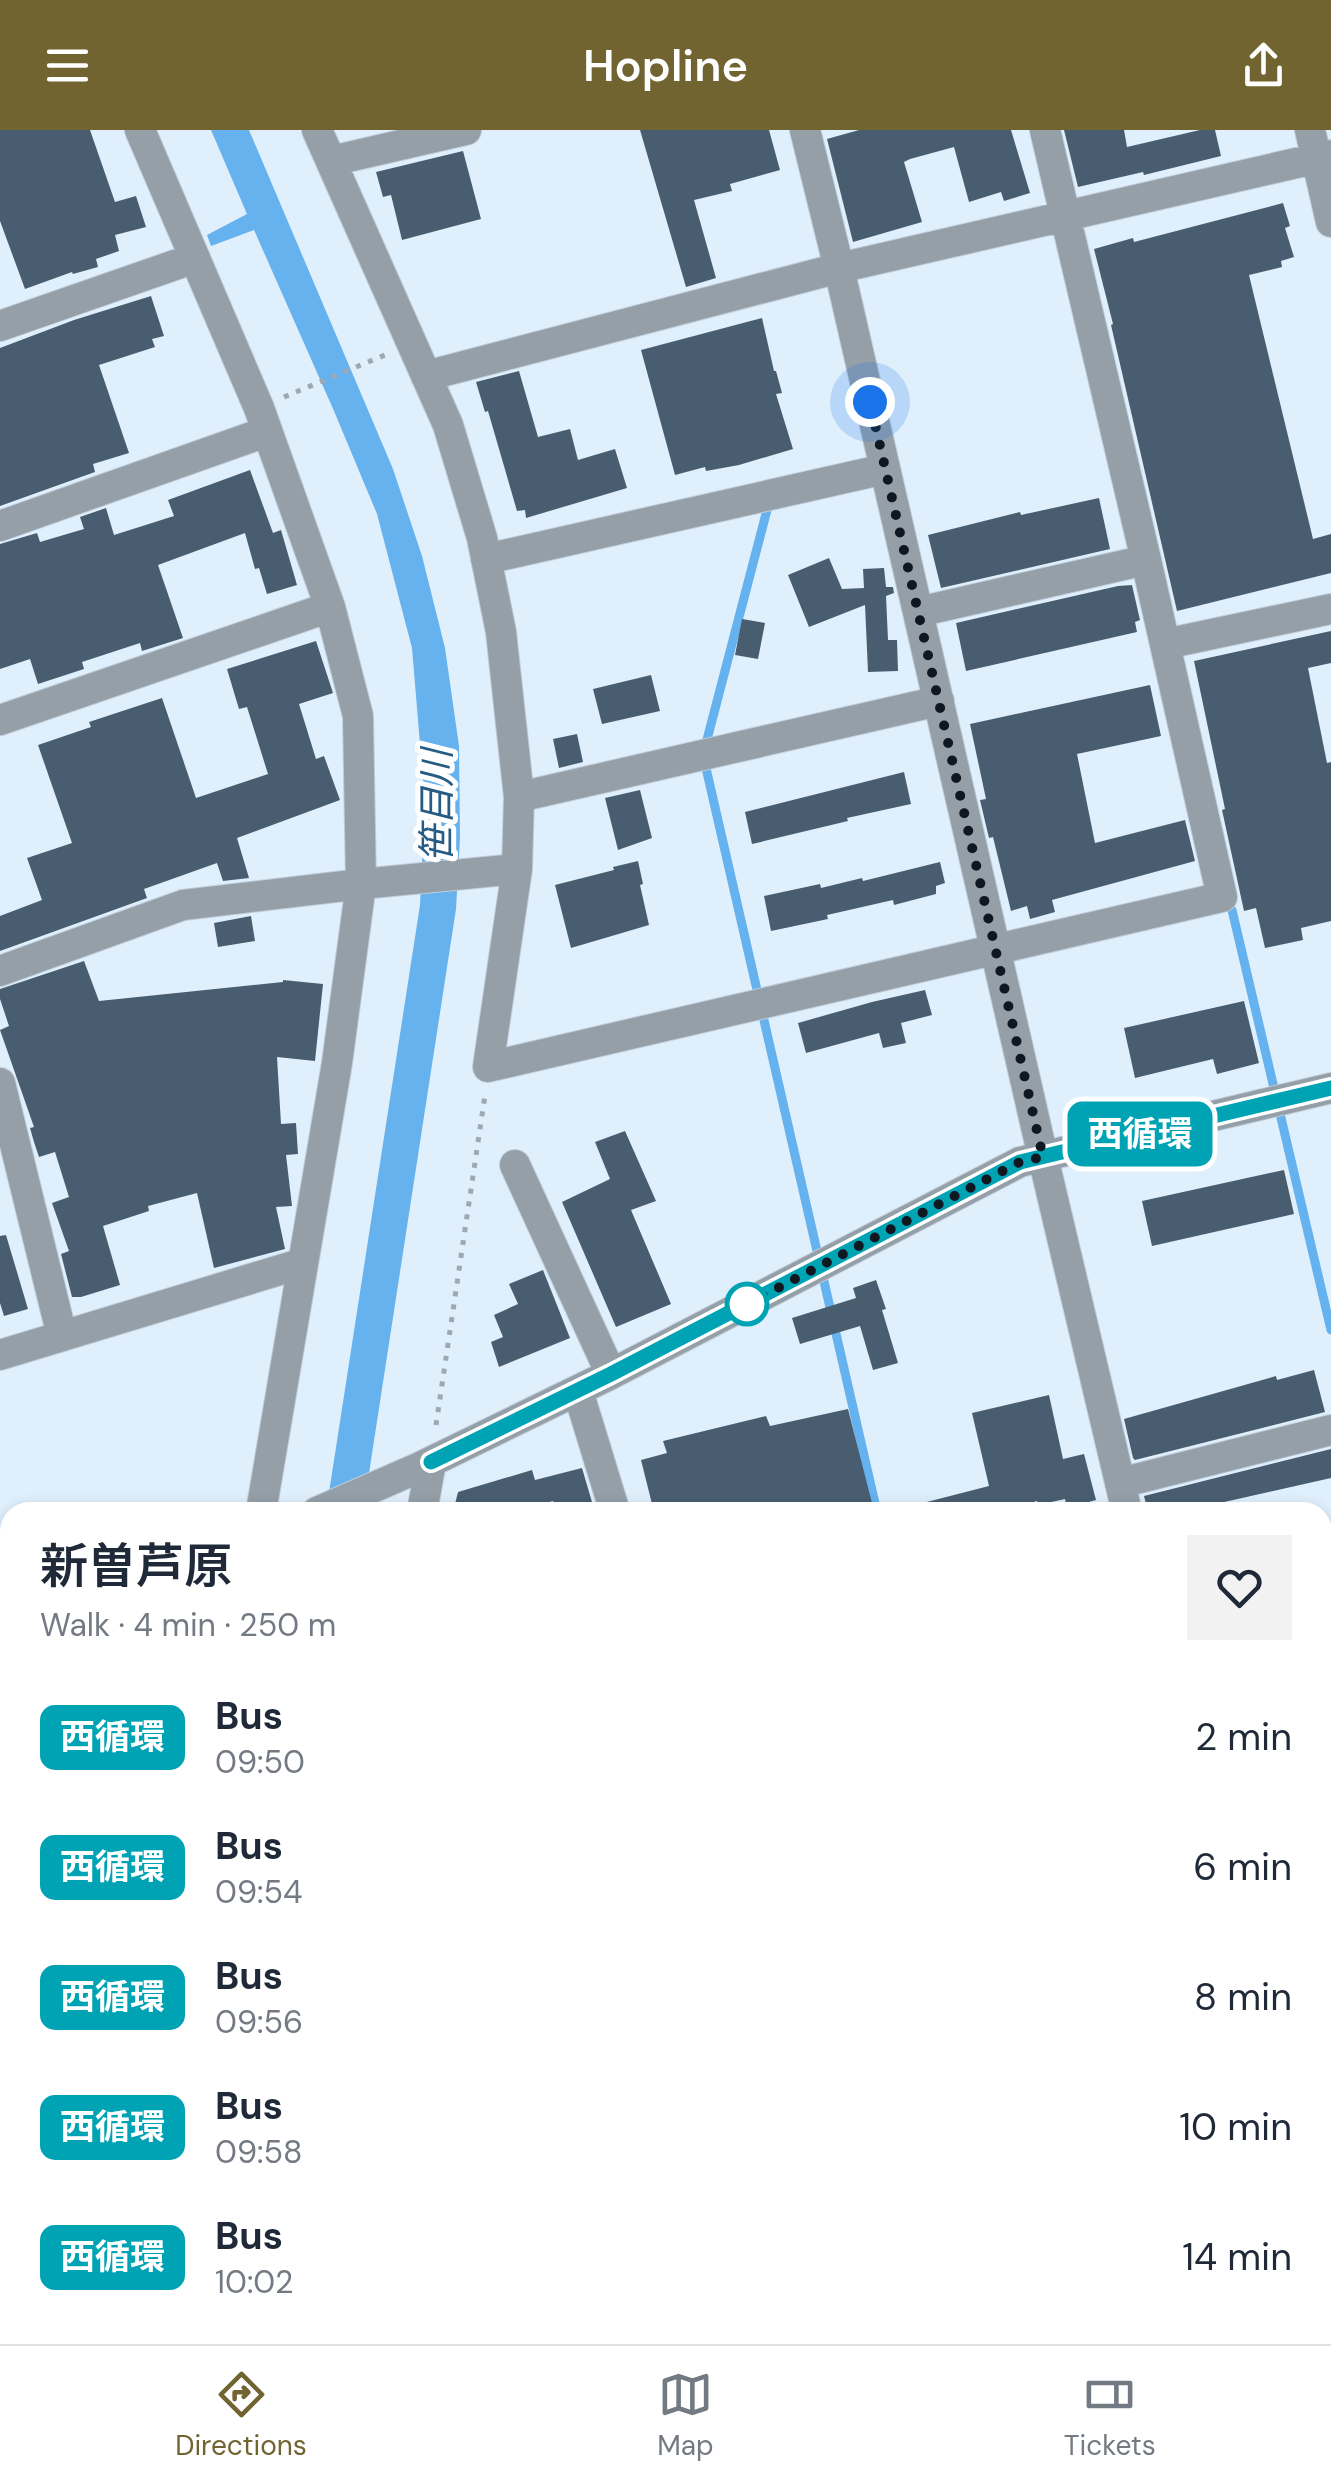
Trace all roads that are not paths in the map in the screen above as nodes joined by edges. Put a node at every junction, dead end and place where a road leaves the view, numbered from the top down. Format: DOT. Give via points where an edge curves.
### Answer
graph roads {
  1 [pos="140,130"];
  2 [pos="317,130"];
  3 [pos="466,130"];
  4 [pos="805,130"];
  5 [pos="1045,130"];
  6 [pos="1319,148"];
  7 [pos="331,161"];
  8 [pos="1066,216"];
  9 [pos="1331,222"];
  10 [pos="195,258"];
  11 [pos="840,268"];
  12 [pos="0,326"];
  13 [pos="426,376"];
  14 [pos="266,432"];
  15 [pos="886,469"];
  16 [pos="0,526"];
  17 [pos="486,559"];
  18 [pos="1146,560"];
  19 [pos="330,608"];
  20 [pos="1331,609"];
  21 [pos="918,612"];
  22 [pos="1165,644"];
  23 [pos="939,701"];
  24 [pos="0,720"];
  25 [pos="519,797"];
  26 [pos="510,870"];
  27 [pos="367,884"];
  28 [pos="996,950"];
  29 [pos="0,971"];
  30 [pos="0,1084"];
  31 [pos="1331,1088"];
  32 [pos="1043,1157"];
  33 [pos="515,1165"];
  34 [pos="303,1263"];
  35 [pos="62,1336"];
  36 [pos="0,1355"];
  37 [pos="611,1374"];
  38 [pos="578,1391"];
  39 [pos="1331,1430"];
  40 [pos="424,1465"];
  41 [pos="1124,1498"];
  42 [pos="263,1502"];
  43 [pos="340,1502"];
  44 [pos="422,1502"];
  45 [pos="612,1502"];
  1 -- 10 [label="street"];
  2 -- 7 [label="street"];
  3 -- 7 [label="street"];
  4 -- 11 [label="street"];
  5 -- 8 [label="street"];
  6 -- 8 [label="street"];
  6 -- 9 [label="street"];
  7 -- 13 [label="street"];
  8 -- 11 [label="street"];
  8 -- 18 [label="street"];
  10 -- 12 [label="street"];
  10 -- 14 [label="street"];
  11 -- 13 [label="street"];
  11 -- 15 [label="street"];
  13 -- 17 [label="street" via="448,425"];
  14 -- 16 [label="street"];
  14 -- 19 [label="street"];
  15 -- 17 [label="street"];
  15 -- 21 [label="street"];
  17 -- 25 [label="street"];
  18 -- 21 [label="street"];
  18 -- 22 [label="street"];
  19 -- 24 [label="street"];
  19 -- 27 [label="street" via="358,716"];
  20 -- 22 [label="street"];
  21 -- 23 [label="street"];
  22 -- 28 [label="street" via="1222,897"];
  23 -- 25 [label="street"];
  23 -- 28 [label="street"];
  25 -- 26 [label="street"];
  26 -- 27 [label="street"];
  26 -- 28 [label="street" via="488,1067"];
  27 -- 29 [label="street" via="183,905"];
  27 -- 34 [label="street"];
  28 -- 32 [label="street"];
  30 -- 35 [label="street"];
  31 -- 32 [label="street"];
  32 -- 37 [label="street" via="1020,1162"];
  32 -- 41 [label="street"];
  33 -- 37 [label="street"];
  34 -- 35 [label="street"];
  34 -- 42 [label="street"];
  35 -- 36 [label="street"];
  37 -- 38 [label="street"];
  38 -- 40 [label="street"];
  38 -- 45 [label="street"];
  39 -- 41 [label="street"];
  40 -- 43 [label="street"];
  40 -- 44 [label="street"];
}
